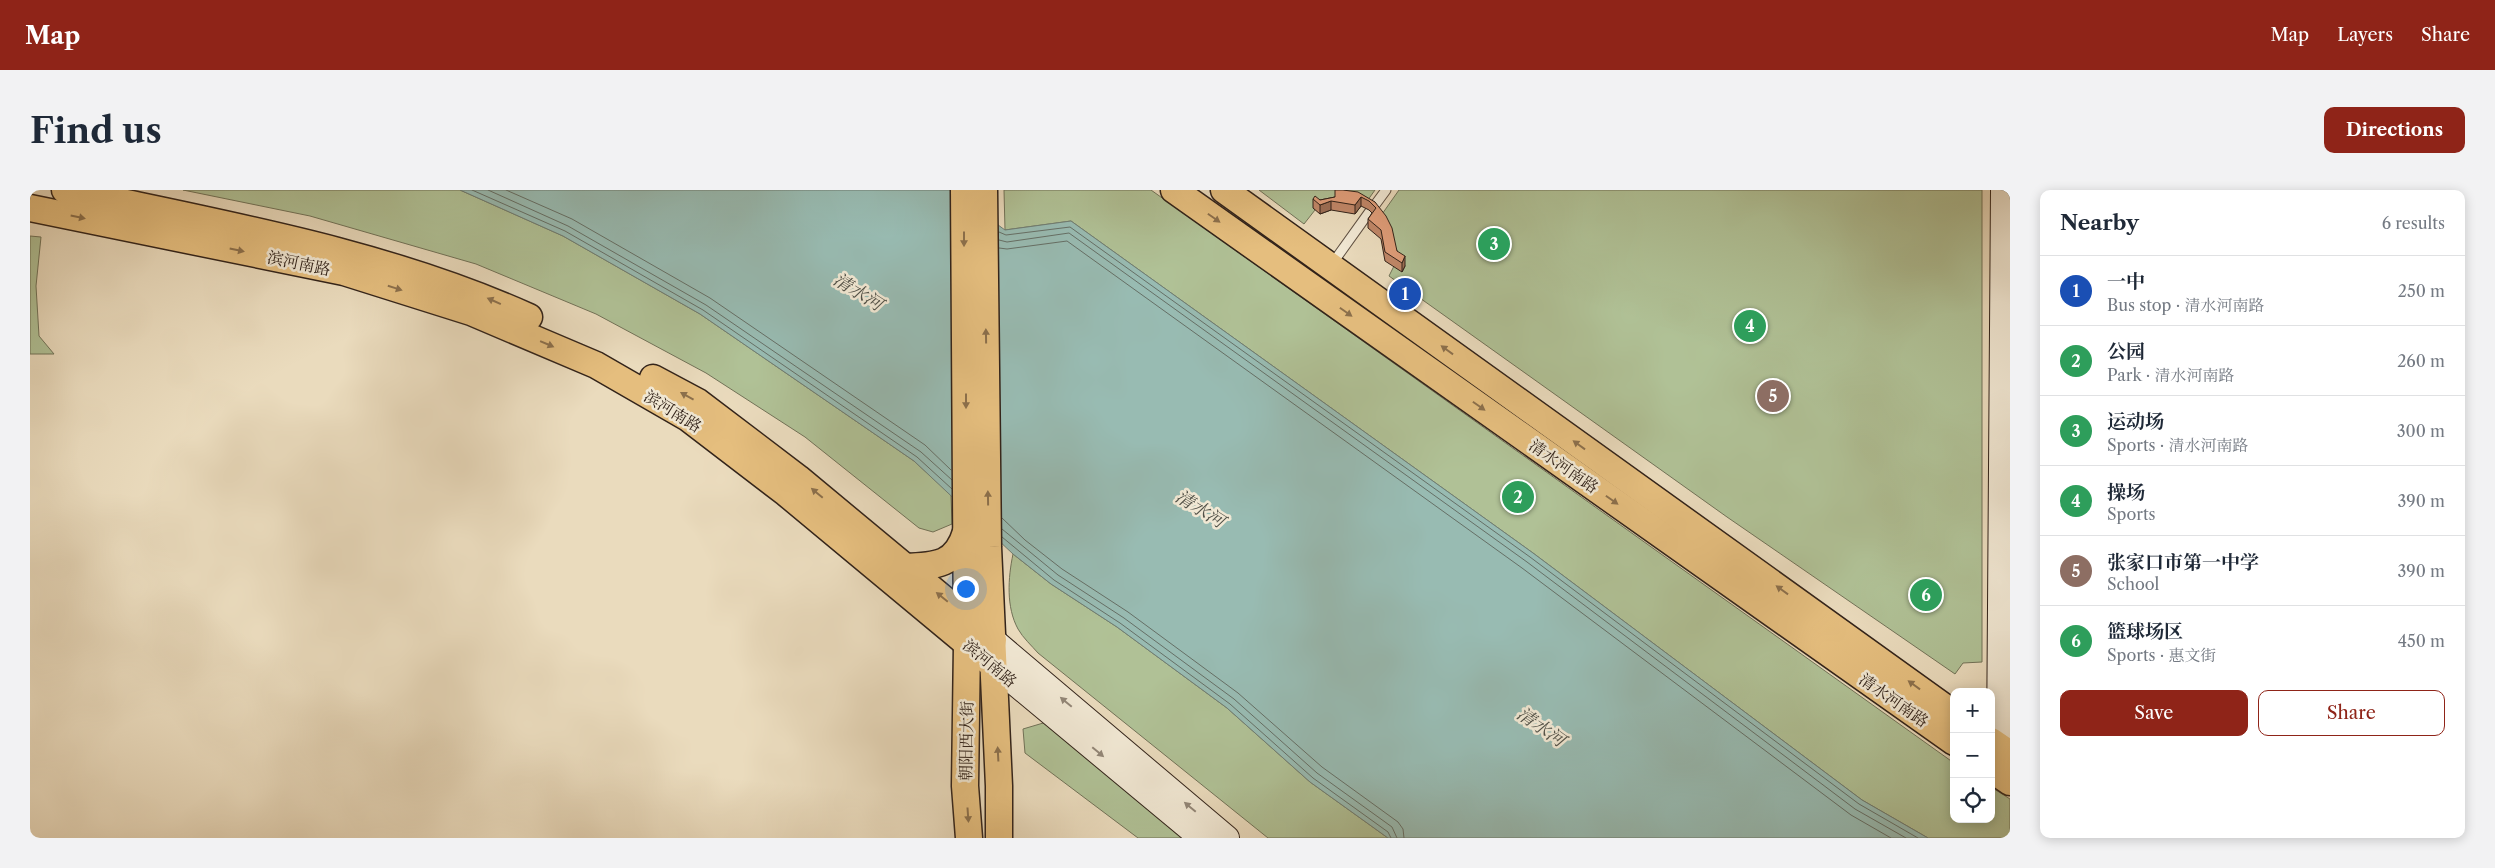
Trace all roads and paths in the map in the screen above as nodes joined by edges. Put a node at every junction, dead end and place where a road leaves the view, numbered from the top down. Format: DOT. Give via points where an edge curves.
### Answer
graph roads {
  1 [pos="66,190"];
  2 [pos="964,190"];
  3 [pos="984,190"];
  4 [pos="1174,190"];
  5 [pos="1224,190"];
  6 [pos="1386,190"];
  7 [pos="2003,190"];
  8 [pos="30,208"];
  9 [pos="1330,266"];
  10 [pos="966,532"];
  11 [pos="904,567"];
  12 [pos="967,617"];
  13 [pos="993,640"];
  14 [pos="967,644"];
  15 [pos="993,665"];
  16 [pos="1950,711"];
  17 [pos="1950,739"];
  18 [pos="2001,763"];
  19 [pos="969,838"];
  20 [pos="999,838"];
  21 [pos="1201,838"];
  22 [pos="1228,838"];
  11 -- 1 [label="main road, 滨河南路, one-way" via="798,478 698,402 593,346 479,295 347,252"];
  2 -- 10 [label="main road, 朝阳西大街, one-way"];
  13 -- 3 [label="main road, 朝阳西大街, one-way" via="988,547"];
  4 -- 17 [label="main road, 清水河南路, one-way"];
  5 -- 9 [label="main road, 清水河南路"];
  6 -- 9 [label="lane"];
  7 -- 18 [label="main road"];
  8 -- 14 [label="main road, 滨河南路, one-way" via="344,272 471,312 596,365 688,418 786,493"];
  16 -- 9 [label="main road, 清水河南路, one-way"];
  10 -- 11 [label="main road" via="961,549 955,556 936,563"];
  10 -- 12 [label="main road, 朝阳西大街"];
  12 -- 11 [label="main road, 滨河南路, one-way"];
  12 -- 13 [label="main road, 滨河南路"];
  12 -- 14 [label="main road, 朝阳西大街"];
  13 -- 15 [label="main road, 朝阳西大街"];
  22 -- 13 [label="main road, 滨河南路, one-way"];
  14 -- 15 [label="main road, 滨河南路"];
  14 -- 19 [label="main road, 朝阳西大街, one-way" via="965,786"];
  20 -- 15 [label="main road, 朝阳西大街, one-way"];
  15 -- 21 [label="main road, 滨河南路, one-way"];
}
